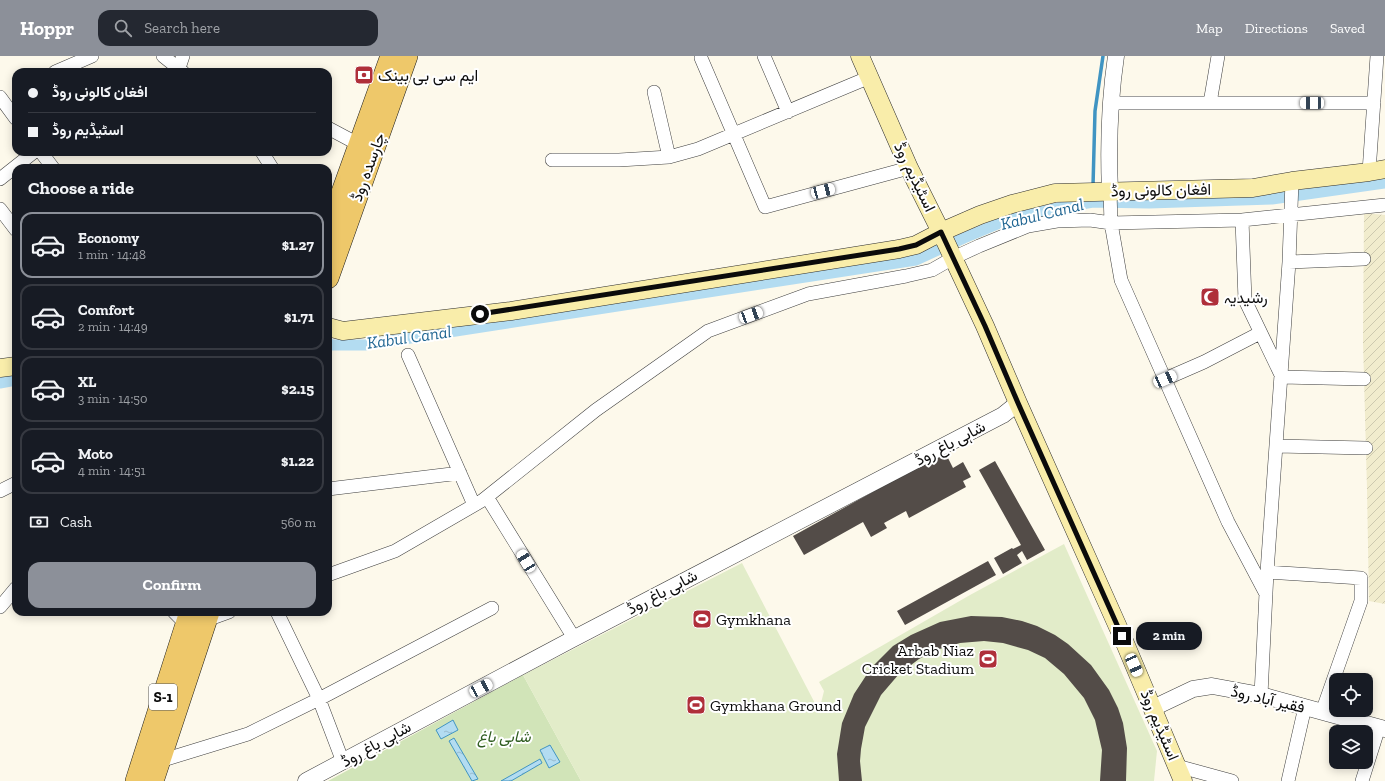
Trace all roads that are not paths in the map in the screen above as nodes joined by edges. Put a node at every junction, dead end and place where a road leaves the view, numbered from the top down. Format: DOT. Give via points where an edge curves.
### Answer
graph roads {
  1 [pos="92,56"];
  2 [pos="163,56"];
  3 [pos="391,56"];
  4 [pos="407,56"];
  5 [pos="764,56"];
  6 [pos="860,56"];
  7 [pos="1116,56"];
  8 [pos="1218,56"];
  9 [pos="1377,56"];
  10 [pos="701,58"];
  11 [pos="181,65"];
  12 [pos="64,68"];
  13 [pos="870,77"];
  14 [pos="654,92"];
  15 [pos="0,97"];
  16 [pos="1110,103"];
  17 [pos="1210,103"];
  18 [pos="1374,103"];
  19 [pos="788,112"];
  20 [pos="12,113"];
  21 [pos="332,130"];
  22 [pos="734,134"];
  23 [pos="358,144"];
  24 [pos="29,156"];
  25 [pos="669,157"];
  26 [pos="552,160"];
  27 [pos="19,164"];
  28 [pos="909,168"];
  29 [pos="12,169"];
  30 [pos="1377,171"];
  31 [pos="0,179"];
  32 [pos="1292,183"];
  33 [pos="1109,194"];
  34 [pos="1385,205"];
  35 [pos="0,209"];
  36 [pos="1292,213"];
  37 [pos="332,219"];
  38 [pos="1111,220"];
  39 [pos="1242,220"];
  40 [pos="12,225"];
  41 [pos="942,234"];
  42 [pos="953,258"];
  43 [pos="1364,259"];
  44 [pos="1289,262"];
  45 [pos="332,267"];
  46 [pos="332,328"];
  47 [pos="1260,333"];
  48 [pos="408,355"];
  49 [pos="12,366"];
  50 [pos="0,368"];
  51 [pos="1282,377"];
  52 [pos="1165,379"];
  53 [pos="1364,379"];
  54 [pos="1018,403"];
  55 [pos="1277,446"];
  56 [pos="1366,448"];
  57 [pos="460,473"];
  58 [pos="12,485"];
  59 [pos="332,489"];
  60 [pos="0,491"];
  61 [pos="487,497"];
  62 [pos="474,505"];
  63 [pos="1268,572"];
  64 [pos="332,574"];
  65 [pos="12,593"];
  66 [pos="1267,595"];
  67 [pos="0,607"];
  68 [pos="492,608"];
  69 [pos="193,616"];
  70 [pos="279,616"];
  71 [pos="574,638"];
  72 [pos="1262,695"];
  73 [pos="319,699"];
  74 [pos="1306,707"];
  75 [pos="1153,708"];
  76 [pos="1322,712"];
  77 [pos="1382,728"];
  78 [pos="160,761"];
  79 [pos="342,762"];
  80 [pos="1180,774"];
  81 [pos="136,781"];
  82 [pos="153,781"];
  83 [pos="306,781"];
  84 [pos="1232,781"];
  85 [pos="1288,781"];
  86 [pos="1362,781"];
  1 -- 12 [label="street"];
  2 -- 11 [label="street"];
  3 -- 23 [label="main road, چارسدہ روڈ"];
  4 -- 45 [label="main road, چارسدہ روڈ"];
  5 -- 19 [label="street"];
  6 -- 13 [label="main road, اسٹیڈیم روڈ"];
  7 -- 16 [label="street"];
  8 -- 17 [label="street"];
  9 -- 18 [label="street"];
  10 -- 22 [label="street"];
  13 -- 19 [label="street"];
  13 -- 28 [label="main road, اسٹیڈیم روڈ"];
  14 -- 25 [label="street"];
  15 -- 20 [label="street"];
  16 -- 17 [label="street"];
  16 -- 33 [label="street"];
  17 -- 18 [label="street"];
  18 -- 30 [label="street"];
  19 -- 22 [label="street"];
  21 -- 23 [label="street"];
  22 -- 25 [label="street" via="698,149"];
  22 -- 28 [label="street" via="765,206"];
  23 -- 37 [label="main road, چارسدہ روڈ"];
  24 -- 27 [label="street"];
  25 -- 26 [label="street"];
  28 -- 41 [label="main road, اسٹیڈیم روڈ"];
  29 -- 31 [label="street"];
  30 -- 32 [label="main road, افغان کالونی روڈ"];
  32 -- 33 [label="main road, افغان کالونی روڈ" via="1253,188"];
  32 -- 36 [label="street"];
  33 -- 38 [label="street"];
  33 -- 41 [label="main road, افغان کالونی روڈ" via="1055,193 980,215"];
  34 -- 36 [label="street"];
  35 -- 40 [label="street"];
  36 -- 39 [label="street"];
  36 -- 44 [label="street"];
  38 -- 39 [label="street"];
  38 -- 42 [label="street" via="1057,221 1028,226"];
  38 -- 52 [label="street" via="1121,280"];
  39 -- 47 [label="street" via="1246,300"];
  41 -- 42 [label="main road, اسٹیڈیم روڈ"];
  41 -- 46 [label="main road, افغان کالونی روڈ" via="899,249 518,309 343,331"];
  42 -- 54 [label="main road, اسٹیڈیم روڈ"];
  42 -- 61 [label="street" via="932,270 808,294 708,331 596,410"];
  43 -- 44 [label="street"];
  44 -- 51 [label="street"];
  47 -- 51 [label="street"];
  47 -- 52 [label="street"];
  48 -- 57 [label="street"];
  49 -- 50 [label="main road"];
  51 -- 53 [label="street"];
  51 -- 55 [label="street"];
  52 -- 66 [label="street" via="1228,522"];
  54 -- 71 [label="street, شاہی باغ روڈ" via="1003,415"];
  54 -- 75 [label="main road, اسٹیڈیم روڈ"];
  55 -- 56 [label="street"];
  55 -- 63 [label="street"];
  57 -- 59 [label="street"];
  57 -- 62 [label="street"];
  58 -- 60 [label="street"];
  61 -- 62 [label="street"];
  61 -- 71 [label="street"];
  62 -- 64 [label="street" via="395,551"];
  63 -- 66 [label="street"];
  63 -- 76 [label="street" via="1361,578 1360,601"];
  65 -- 67 [label="street"];
  66 -- 72 [label="street"];
  68 -- 73 [label="street"];
  69 -- 78 [label="main road, S-1"];
  69 -- 81 [label="main road, S-1"];
  70 -- 73 [label="street"];
  71 -- 79 [label="street, شاہی باغ روڈ"];
  72 -- 74 [label="street, فقیر آباد روڈ"];
  72 -- 75 [label="street, فقیر آباد روڈ" via="1212,686 1193,689"];
  73 -- 78 [label="street" via="248,734"];
  73 -- 79 [label="street"];
  74 -- 76 [label="street, فقیر آباد روڈ"];
  74 -- 85 [label="street"];
  75 -- 80 [label="main road, اسٹیڈیم روڈ"];
  76 -- 77 [label="street, فقیر آباد روڈ"];
  77 -- 86 [label="street"];
  78 -- 82 [label="main road, S-1"];
  79 -- 83 [label="street, شاہی باغ روڈ"];
  80 -- 84 [label="street"];
}
